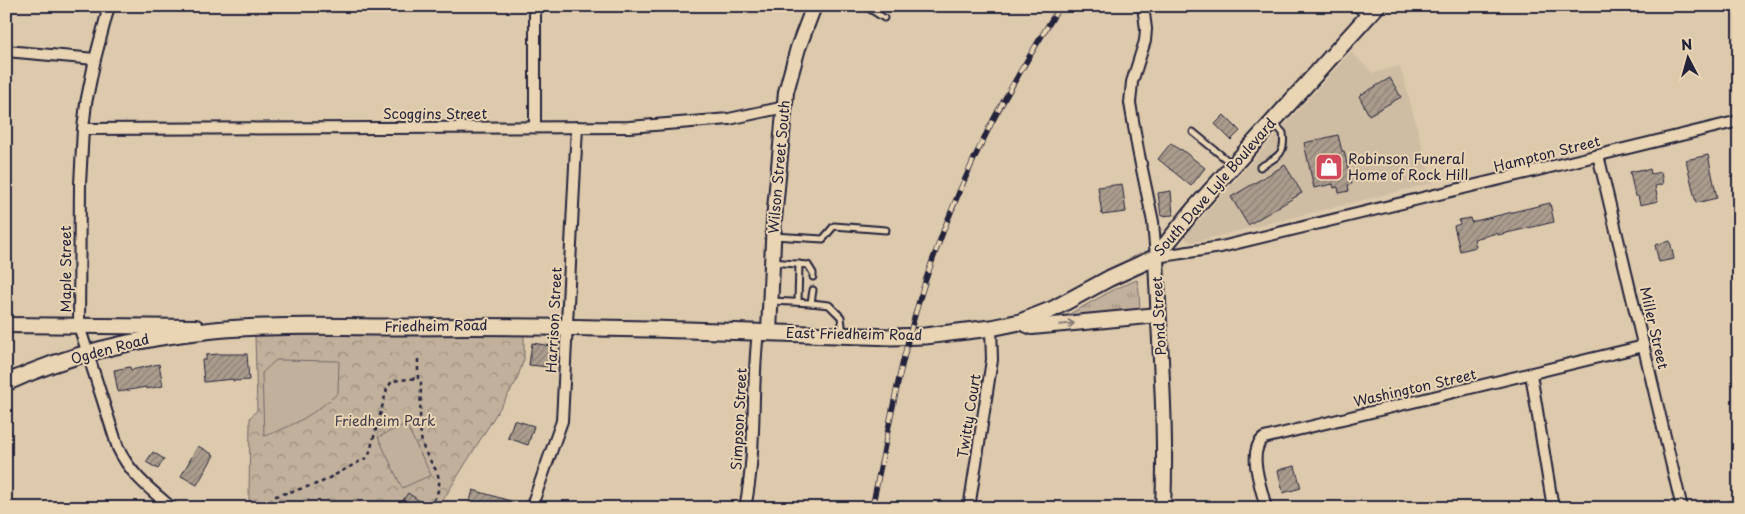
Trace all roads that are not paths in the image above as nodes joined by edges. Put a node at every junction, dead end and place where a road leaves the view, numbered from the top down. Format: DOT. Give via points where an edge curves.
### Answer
graph roads {
  1 [pos="110,6"];
  2 [pos="535,6"];
  3 [pos="814,6"];
  4 [pos="865,6"];
  5 [pos="1143,6"];
  6 [pos="1354,6"];
  7 [pos="1372,12"];
  8 [pos="884,18"];
  9 [pos="6,51"];
  10 [pos="95,59"];
  11 [pos="785,107"];
  12 [pos="1739,121"];
  13 [pos="1273,122"];
  14 [pos="535,127"];
  15 [pos="577,127"];
  16 [pos="84,129"];
  17 [pos="1193,132"];
  18 [pos="1598,155"];
  19 [pos="1233,166"];
  20 [pos="1260,167"];
  21 [pos="886,230"];
  22 [pos="773,236"];
  23 [pos="1156,257"];
  24 [pos="772,262"];
  25 [pos="799,264"];
  26 [pos="813,277"];
  27 [pos="813,290"];
  28 [pos="770,301"];
  29 [pos="798,302"];
  30 [pos="811,303"];
  31 [pos="1158,315"];
  32 [pos="1020,322"];
  33 [pos="6,326"];
  34 [pos="79,326"];
  35 [pos="567,326"];
  36 [pos="115,327"];
  37 [pos="991,328"];
  38 [pos="216,330"];
  39 [pos="763,332"];
  40 [pos="843,335"];
  41 [pos="135,340"];
  42 [pos="1644,346"];
  43 [pos="87,354"];
  44 [pos="1531,374"];
  45 [pos="6,383"];
  46 [pos="1739,506"];
  47 [pos="172,508"];
  48 [pos="531,508"];
  49 [pos="744,508"];
  50 [pos="969,508"];
  51 [pos="1163,508"];
  52 [pos="1266,508"];
  53 [pos="1553,508"];
  54 [pos="1682,508"];
  55 [pos="1728,508"];
  1 -- 10 [label="street, Maple Street"];
  2 -- 14 [label="street"];
  3 -- 11 [label="street, Wilson Street South" via="798,48"];
  4 -- 8 [label="lane"];
  5 -- 23 [label="street, Pond Street" via="1145,41 1132,82 1130,103 1153,222"];
  6 -- 7 [label="lane"];
  7 -- 13 [label="main road, South Dave Lyle Boulevard"];
  9 -- 10 [label="street"];
  10 -- 16 [label="street, Maple Street"];
  11 -- 15 [label="street, Scoggins Street" via="711,121 657,126"];
  11 -- 22 [label="street, Wilson Street South"];
  12 -- 18 [label="street, Hampton Street"];
  13 -- 19 [label="main road, South Dave Lyle Boulevard"];
  13 -- 20 [label="lane" via="1283,133 1283,149 1280,156"];
  14 -- 15 [label="street, Scoggins Street"];
  14 -- 16 [label="street, Scoggins Street"];
  15 -- 35 [label="street, Harrison Street"];
  16 -- 34 [label="street, Maple Street" via="80,184"];
  17 -- 19 [label="lane"];
  18 -- 23 [label="street, Hampton Street" via="1222,247"];
  18 -- 42 [label="street, Miller Street"];
  19 -- 23 [label="main road, South Dave Lyle Boulevard"];
  21 -- 22 [label="lane" via="834,226 823,239"];
  22 -- 24 [label="street, Wilson Street South"];
  23 -- 31 [label="street, Pond Street"];
  23 -- 32 [label="main road, South Dave Lyle Boulevard" via="1053,309"];
  24 -- 25 [label="lane"];
  24 -- 28 [label="street, Wilson Street South"];
  25 -- 26 [label="lane" via="808,265"];
  25 -- 29 [label="lane"];
  27 -- 30 [label="lane"];
  28 -- 29 [label="lane"];
  28 -- 39 [label="street, Wilson Street South"];
  29 -- 30 [label="lane"];
  30 -- 40 [label="lane" via="829,305 840,317"];
  32 -- 31 [label="street, East Friedheim Road, one-way" via="1032,327"];
  31 -- 51 [label="street, Pond Street" via="1164,411"];
  32 -- 37 [label="main road, East Friedheim Road"];
  33 -- 34 [label="street, Friedheim Road"];
  34 -- 36 [label="street, Friedheim Road"];
  34 -- 43 [label="street, Maple Street"];
  35 -- 38 [label="main road, Friedheim Road"];
  35 -- 39 [label="main road, Friedheim Road"];
  35 -- 48 [label="street, Harrison Street" via="562,421"];
  36 -- 38 [label="street, Friedheim Road" via="205,327"];
  36 -- 41 [label="street" via="131,334"];
  37 -- 40 [label="main road, East Friedheim Road" via="924,336"];
  37 -- 50 [label="street, Twitty Court" via="991,367"];
  38 -- 41 [label="main road, Ogden Road"];
  39 -- 40 [label="main road, East Friedheim Road"];
  39 -- 49 [label="street, Simpson Street"];
  41 -- 43 [label="main road, Ogden Road"];
  42 -- 44 [label="street, Washington Street"];
  42 -- 54 [label="street, Miller Street"];
  43 -- 45 [label="main road, Ogden Road"];
  43 -- 47 [label="street, Maple Street" via="124,460 135,475"];
  44 -- 52 [label="street, Washington Street" via="1264,438 1256,447 1255,458"];
  44 -- 53 [label="street"];
  46 -- 55 [label="street"];
}
